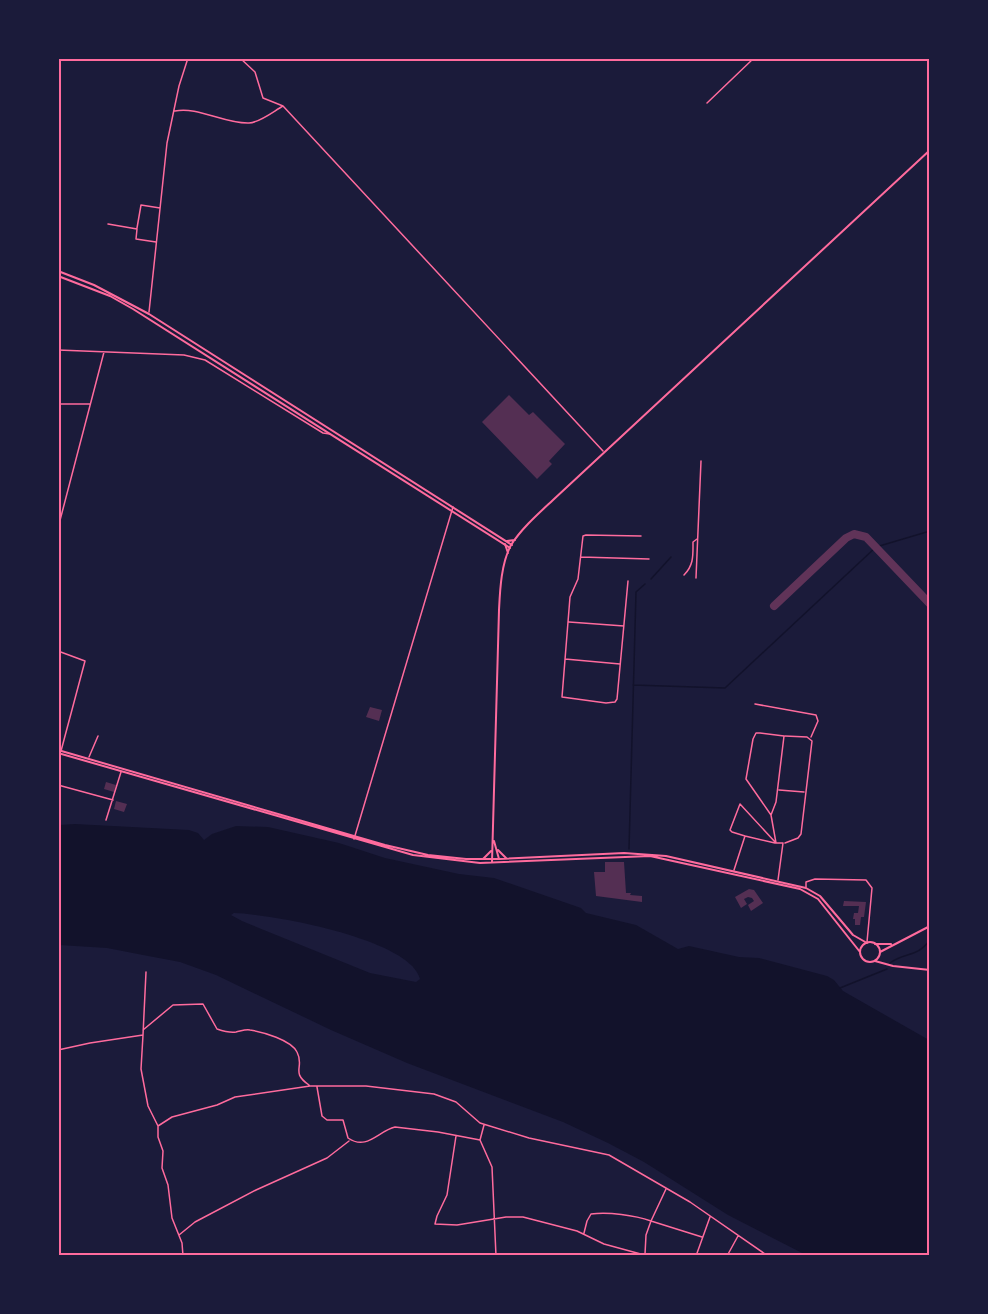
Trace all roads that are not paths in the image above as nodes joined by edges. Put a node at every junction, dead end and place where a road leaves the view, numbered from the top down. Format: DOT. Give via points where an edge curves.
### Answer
graph roads {
  1 [pos="188,58"];
  2 [pos="240,58"];
  3 [pos="754,58"];
  4 [pos="707,103"];
  5 [pos="283,106"];
  6 [pos="174,111"];
  7 [pos="930,150"];
  8 [pos="161,208"];
  9 [pos="108,224"];
  10 [pos="137,229"];
  11 [pos="157,242"];
  12 [pos="58,271"];
  13 [pos="58,276"];
  14 [pos="148,314"];
  15 [pos="58,350"];
  16 [pos="104,352"];
  17 [pos="58,404"];
  18 [pos="90,404"];
  19 [pos="332,433"];
  20 [pos="605,453"];
  21 [pos="701,461"];
  22 [pos="452,508"];
  23 [pos="58,528"];
  24 [pos="641,536"];
  25 [pos="698,539"];
  26 [pos="515,540"];
  27 [pos="506,543"];
  28 [pos="511,546"];
  29 [pos="508,553"];
  30 [pos="580,557"];
  31 [pos="649,559"];
  32 [pos="684,575"];
  33 [pos="696,578"];
  34 [pos="628,581"];
  35 [pos="568,622"];
  36 [pos="625,626"];
  37 [pos="58,651"];
  38 [pos="564,658"];
  39 [pos="621,664"];
  40 [pos="755,704"];
  41 [pos="99,736"];
  42 [pos="784,736"];
  43 [pos="811,738"];
  44 [pos="59,752"];
  45 [pos="88,759"];
  46 [pos="122,770"];
  47 [pos="58,784"];
  48 [pos="778,790"];
  49 [pos="805,792"];
  50 [pos="113,800"];
  51 [pos="771,815"];
  52 [pos="106,820"];
  53 [pos="745,836"];
  54 [pos="354,838"];
  55 [pos="776,843"];
  56 [pos="783,843"];
  57 [pos="495,848"];
  58 [pos="506,858"];
  59 [pos="483,859"];
  60 [pos="492,861"];
  61 [pos="499,861"];
  62 [pos="736,873"];
  63 [pos="778,880"];
  64 [pos="806,888"];
  65 [pos="930,926"];
  66 [pos="900,941"];
  67 [pos="867,943"];
  68 [pos="875,944"];
  69 [pos="860,952"];
  70 [pos="879,954"];
  71 [pos="875,961"];
  72 [pos="885,963"];
  73 [pos="930,970"];
  74 [pos="146,972"];
  75 [pos="143,1030"];
  76 [pos="143,1035"];
  77 [pos="58,1050"];
  78 [pos="310,1086"];
  79 [pos="316,1086"];
  80 [pos="484,1125"];
  81 [pos="158,1126"];
  82 [pos="456,1136"];
  83 [pos="350,1140"];
  84 [pos="480,1140"];
  85 [pos="666,1188"];
  86 [pos="710,1216"];
  87 [pos="494,1219"];
  88 [pos="651,1221"];
  89 [pos="584,1233"];
  90 [pos="179,1235"];
  91 [pos="738,1235"];
  92 [pos="702,1237"];
  93 [pos="646,1255"];
  94 [pos="183,1256"];
  95 [pos="496,1256"];
  96 [pos="696,1256"];
  97 [pos="727,1256"];
  98 [pos="768,1256"];
  1 -- 6 [label="street"];
  2 -- 5 [label="street" via="255,72 263,98"];
  3 -- 4 [label="street"];
  5 -- 6 [label="street" via="251,124 220,120 186,108"];
  5 -- 20 [label="street"];
  6 -- 8 [label="street"];
  7 -- 20 [label="main road"];
  8 -- 10 [label="street" via="141,205"];
  8 -- 11 [label="street"];
  9 -- 10 [label="street"];
  10 -- 11 [label="street" via="136,239"];
  11 -- 14 [label="street"];
  12 -- 14 [label="main road" via="109,292"];
  13 -- 19 [label="main road" via="133,309"];
  14 -- 19 [label="main road"];
  15 -- 16 [label="street"];
  16 -- 18 [label="street"];
  16 -- 19 [label="street" via="198,357 323,433"];
  17 -- 18 [label="street"];
  18 -- 23 [label="street"];
  19 -- 22 [label="main road"];
  20 -- 26 [label="main road"];
  21 -- 25 [label="street"];
  22 -- 27 [label="main road"];
  22 -- 54 [label="street"];
  24 -- 30 [label="street" via="586,535"];
  25 -- 32 [label="street" via="693,542 693,561"];
  25 -- 33 [label="street"];
  26 -- 27 [label="main road"];
  26 -- 28 [label="main road"];
  27 -- 28 [label="main road"];
  27 -- 29 [label="main road"];
  28 -- 29 [label="main road"];
  29 -- 57 [label="main road" via="499,610"];
  30 -- 31 [label="street"];
  30 -- 35 [label="street"];
  34 -- 36 [label="street"];
  35 -- 36 [label="street"];
  35 -- 38 [label="street"];
  36 -- 39 [label="street"];
  37 -- 44 [label="street" via="86,661"];
  38 -- 39 [label="street"];
  38 -- 39 [label="street" via="562,697 606,702 617,699"];
  40 -- 43 [label="street" via="816,716 818,721"];
  41 -- 45 [label="street"];
  42 -- 43 [label="street"];
  42 -- 48 [label="street"];
  42 -- 51 [label="street" via="756,733 746,774"];
  43 -- 49 [label="street"];
  44 -- 45 [label="main road"];
  44 -- 46 [label="main road"];
  45 -- 46 [label="main road"];
  46 -- 50 [label="street"];
  46 -- 54 [label="main road"];
  47 -- 50 [label="street"];
  48 -- 49 [label="street"];
  48 -- 51 [label="street"];
  49 -- 56 [label="street" via="800,836"];
  50 -- 52 [label="street"];
  51 -- 55 [label="street"];
  53 -- 55 [label="street"];
  53 -- 55 [label="street" via="730,830 740,804"];
  53 -- 62 [label="street"];
  54 -- 59 [label="main road" via="417,853"];
  54 -- 60 [label="main road" via="413,855"];
  55 -- 56 [label="street"];
  56 -- 63 [label="street"];
  57 -- 58 [label="main road"];
  57 -- 59 [label="main road"];
  57 -- 60 [label="main road"];
  57 -- 61 [label="main road"];
  58 -- 61 [label="main road"];
  58 -- 62 [label="main road" via="638,852"];
  59 -- 60 [label="main road"];
  60 -- 61 [label="main road"];
  61 -- 62 [label="main road" via="650,856"];
  62 -- 63 [label="main road"];
  62 -- 69 [label="main road" via="811,894"];
  63 -- 64 [label="main road"];
  64 -- 67 [label="main road" via="820,896 853,935"];
  64 -- 67 [label="street" via="806,882 815,879 866,880 872,888"];
  65 -- 66 [label="main road"];
  66 -- 68 [label="main road"];
  66 -- 70 [label="main road"];
  67 -- 68 [label="main road"];
  67 -- 69 [label="main road"];
  68 -- 70 [label="main road"];
  69 -- 71 [label="main road" via="865,961"];
  70 -- 71 [label="main road"];
  70 -- 72 [label="main road"];
  71 -- 72 [label="main road"];
  72 -- 73 [label="main road"];
  74 -- 75 [label="street"];
  75 -- 76 [label="street"];
  75 -- 78 [label="street" via="173,1005 202,1004 217,1029 250,1029 292,1046 298,1054 298,1074"];
  76 -- 77 [label="street"];
  76 -- 81 [label="street" via="141,1069 148,1106"];
  78 -- 79 [label="street"];
  78 -- 81 [label="street" via="235,1097 172,1117"];
  79 -- 80 [label="street" via="366,1086 434,1095 456,1102"];
  79 -- 83 [label="street" via="322,1116 343,1120"];
  80 -- 84 [label="street"];
  80 -- 85 [label="street" via="609,1155"];
  81 -- 90 [label="street" via="162,1168"];
  82 -- 83 [label="street" via="395,1127 371,1141"];
  82 -- 84 [label="street"];
  82 -- 87 [label="street" via="447,1195 435,1224"];
  83 -- 90 [label="street" via="327,1158 256,1190 195,1222"];
  84 -- 87 [label="street" via="492,1167"];
  85 -- 86 [label="street"];
  85 -- 88 [label="street"];
  86 -- 91 [label="street"];
  86 -- 92 [label="street"];
  87 -- 89 [label="street" via="523,1216"];
  87 -- 95 [label="street"];
  88 -- 89 [label="street" via="594,1213 589,1216"];
  88 -- 92 [label="street"];
  88 -- 93 [label="street"];
  89 -- 93 [label="street" via="604,1244"];
  90 -- 94 [label="street"];
  91 -- 97 [label="street"];
  91 -- 98 [label="street"];
  92 -- 96 [label="street"];
}
